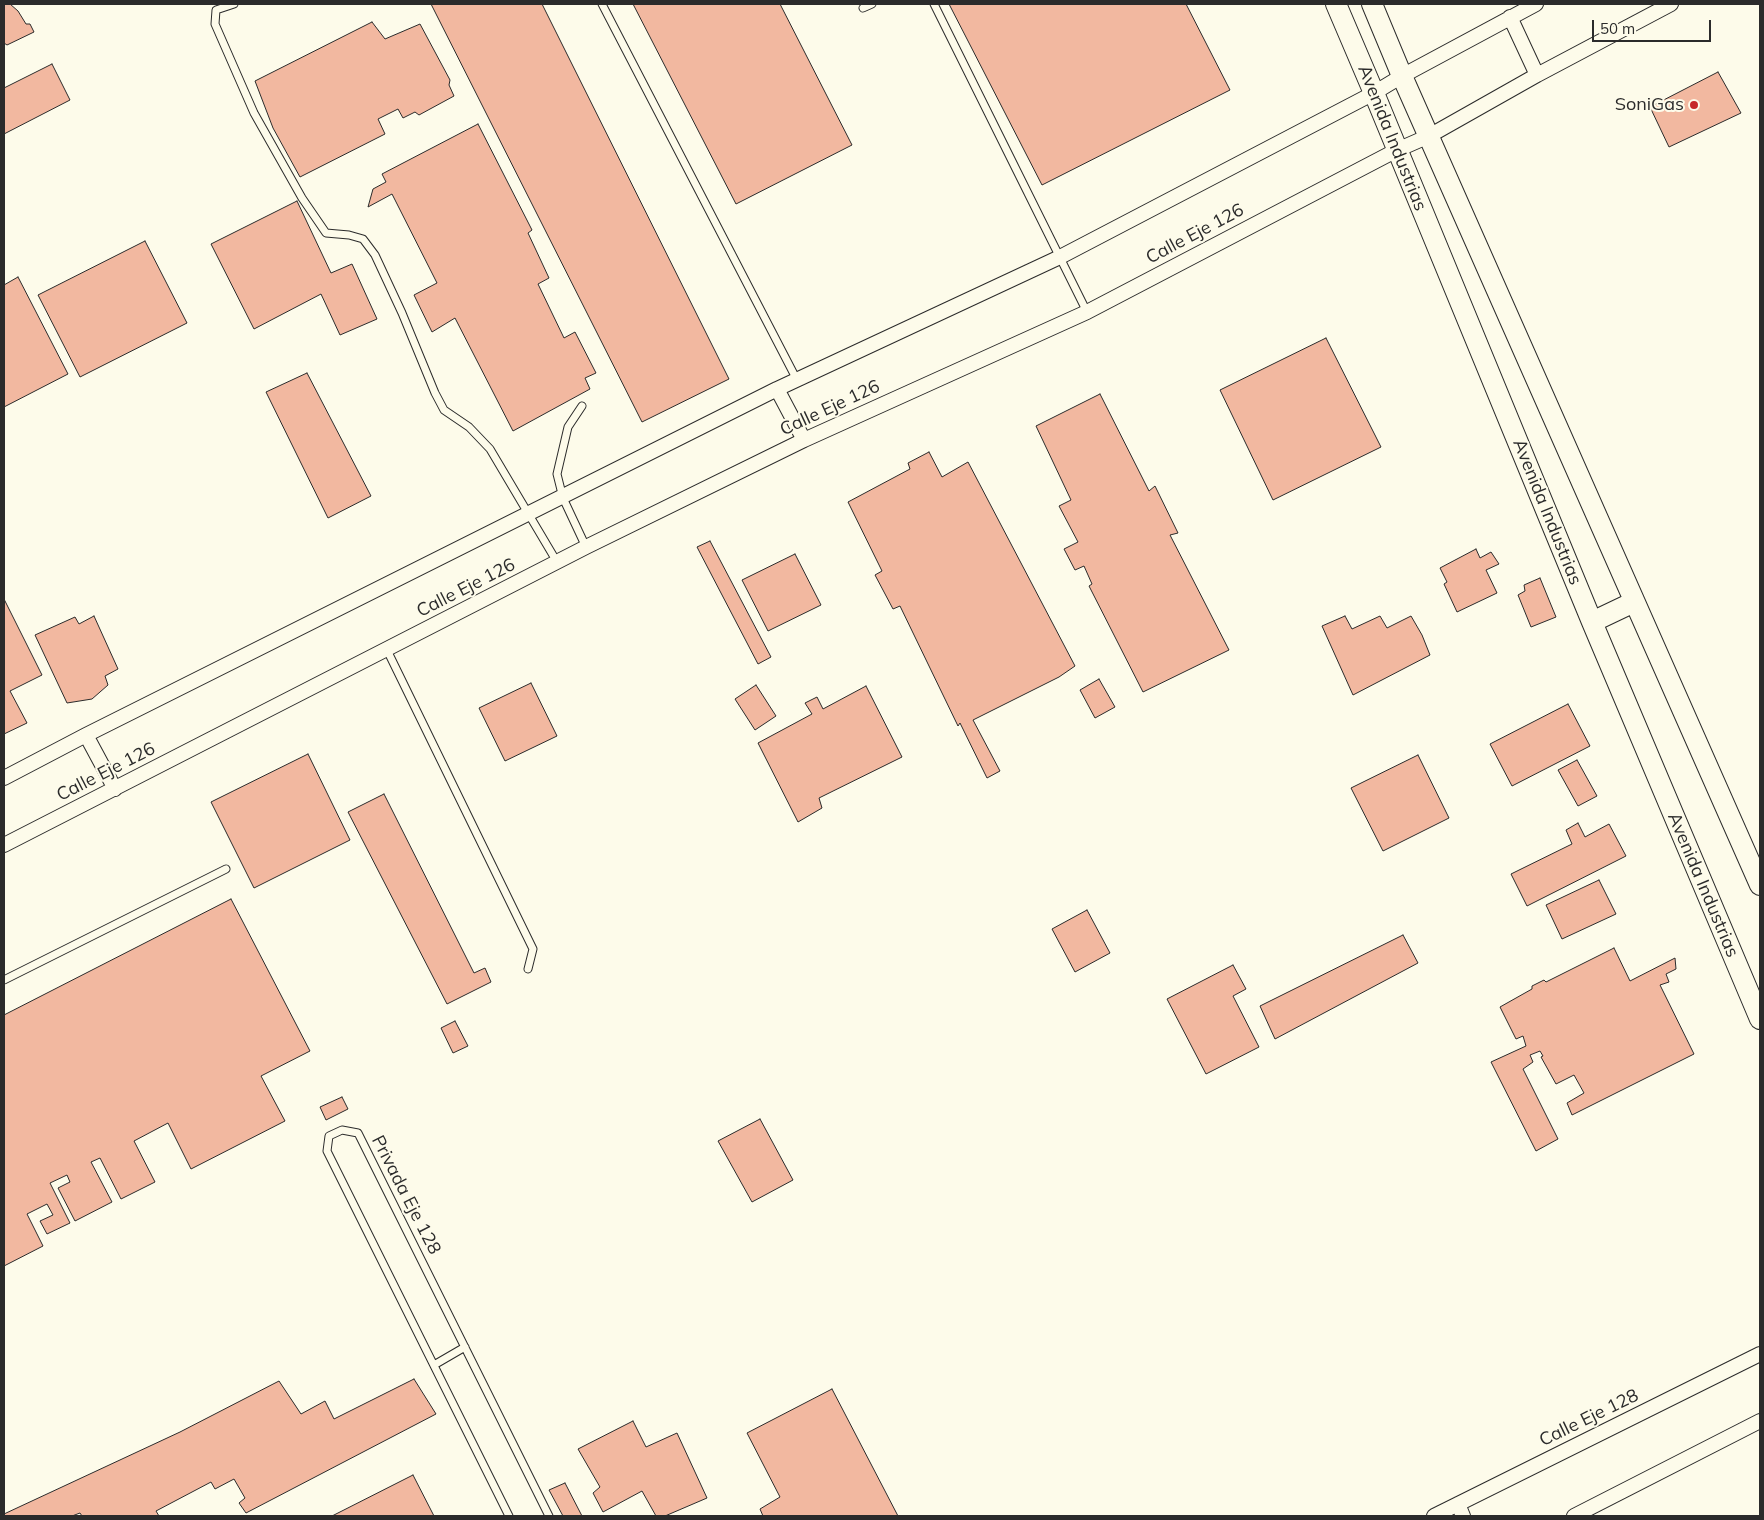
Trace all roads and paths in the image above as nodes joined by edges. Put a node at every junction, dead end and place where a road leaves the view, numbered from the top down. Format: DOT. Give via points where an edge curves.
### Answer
graph roads {
  1 [pos="234,4"];
  2 [pos="602,4"];
  3 [pos="872,4"];
  4 [pos="934,4"];
  5 [pos="1336,4"];
  6 [pos="1372,4"];
  7 [pos="1536,4"];
  8 [pos="1671,4"];
  9 [pos="863,8"];
  10 [pos="1510,17"];
  11 [pos="1536,75"];
  12 [pos="1402,76"];
  13 [pos="1374,93"];
  14 [pos="1429,136"];
  15 [pos="1397,150"];
  16 [pos="1060,257"];
  17 [pos="1087,312"];
  18 [pos="797,380"];
  19 [pos="777,389"];
  20 [pos="582,406"];
  21 [pos="804,440"];
  22 [pos="563,498"];
  23 [pos="528,514"];
  24 [pos="586,548"];
  25 [pos="557,562"];
  26 [pos="1634,602"];
  27 [pos="1592,622"];
  28 [pos="386,650"];
  29 [pos="86,735"];
  30 [pos="4,778"];
  31 [pos="115,789"];
  32 [pos="4,845"];
  33 [pos="226,869"];
  34 [pos="1760,885"];
  35 [pos="528,969"];
  36 [pos="4,980"];
  37 [pos="1756,998"];
  38 [pos="1760,1019"];
  39 [pos="466,1347"];
  40 [pos="1760,1354"];
  41 [pos="434,1365"];
  42 [pos="1760,1421"];
  43 [pos="1461,1510"];
  44 [pos="509,1516"];
  45 [pos="549,1516"];
  46 [pos="1434,1516"];
  47 [pos="1574,1516"];
  1 -- 23 [label="lane" via="216,10 215,24 254,112 302,198 326,233 363,239 375,255 444,410 469,427 490,449"];
  2 -- 18 [label="lane"];
  3 -- 9 [label="lane"];
  4 -- 16 [label="lane"];
  5 -- 13 [label="main road, Avenida Industrias"];
  6 -- 12 [label="main road, Avenida Industrias"];
  7 -- 10 [label="street"];
  8 -- 11 [label="street, Calle Eje 126"];
  10 -- 11 [label="street"];
  10 -- 12 [label="street"];
  11 -- 14 [label="street, Calle Eje 126"];
  12 -- 13 [label="street"];
  12 -- 14 [label="main road, Avenida Industrias"];
  13 -- 15 [label="main road, Avenida Industrias"];
  13 -- 16 [label="street"];
  14 -- 15 [label="street, Calle Eje 126"];
  14 -- 26 [label="main road, Avenida Industrias"];
  15 -- 17 [label="street, Calle Eje 126"];
  15 -- 27 [label="main road, Avenida Industrias"];
  16 -- 17 [label="lane"];
  16 -- 18 [label="street"];
  17 -- 21 [label="street, Calle Eje 126"];
  18 -- 19 [label="street"];
  19 -- 21 [label="street"];
  19 -- 22 [label="street"];
  20 -- 22 [label="lane" via="568,427 557,474"];
  21 -- 24 [label="street, Calle Eje 126"];
  22 -- 23 [label="street"];
  22 -- 24 [label="lane"];
  23 -- 25 [label="lane"];
  23 -- 29 [label="street"];
  24 -- 25 [label="street, Calle Eje 126"];
  25 -- 28 [label="street, Calle Eje 126"];
  26 -- 27 [label="main road"];
  26 -- 34 [label="main road, Avenida Industrias"];
  27 -- 37 [label="main road, Avenida Industrias"];
  28 -- 31 [label="street, Calle Eje 126"];
  28 -- 35 [label="lane" via="533,949"];
  29 -- 30 [label="street"];
  29 -- 31 [label="street"];
  31 -- 32 [label="street, Calle Eje 126"];
  33 -- 36 [label="lane"];
  37 -- 38 [label="main road, Avenida Industrias"];
  39 -- 41 [label="lane"];
  39 -- 41 [label="lane, Privada Eje 128" via="358,1133 342,1130 329,1136 327,1151"];
  39 -- 45 [label="lane, Privada Eje 128"];
  40 -- 43 [label="street, Calle Eje 128"];
  41 -- 44 [label="lane, Privada Eje 128"];
  42 -- 47 [label="street"];
  43 -- 46 [label="street, Calle Eje 128"];
}
